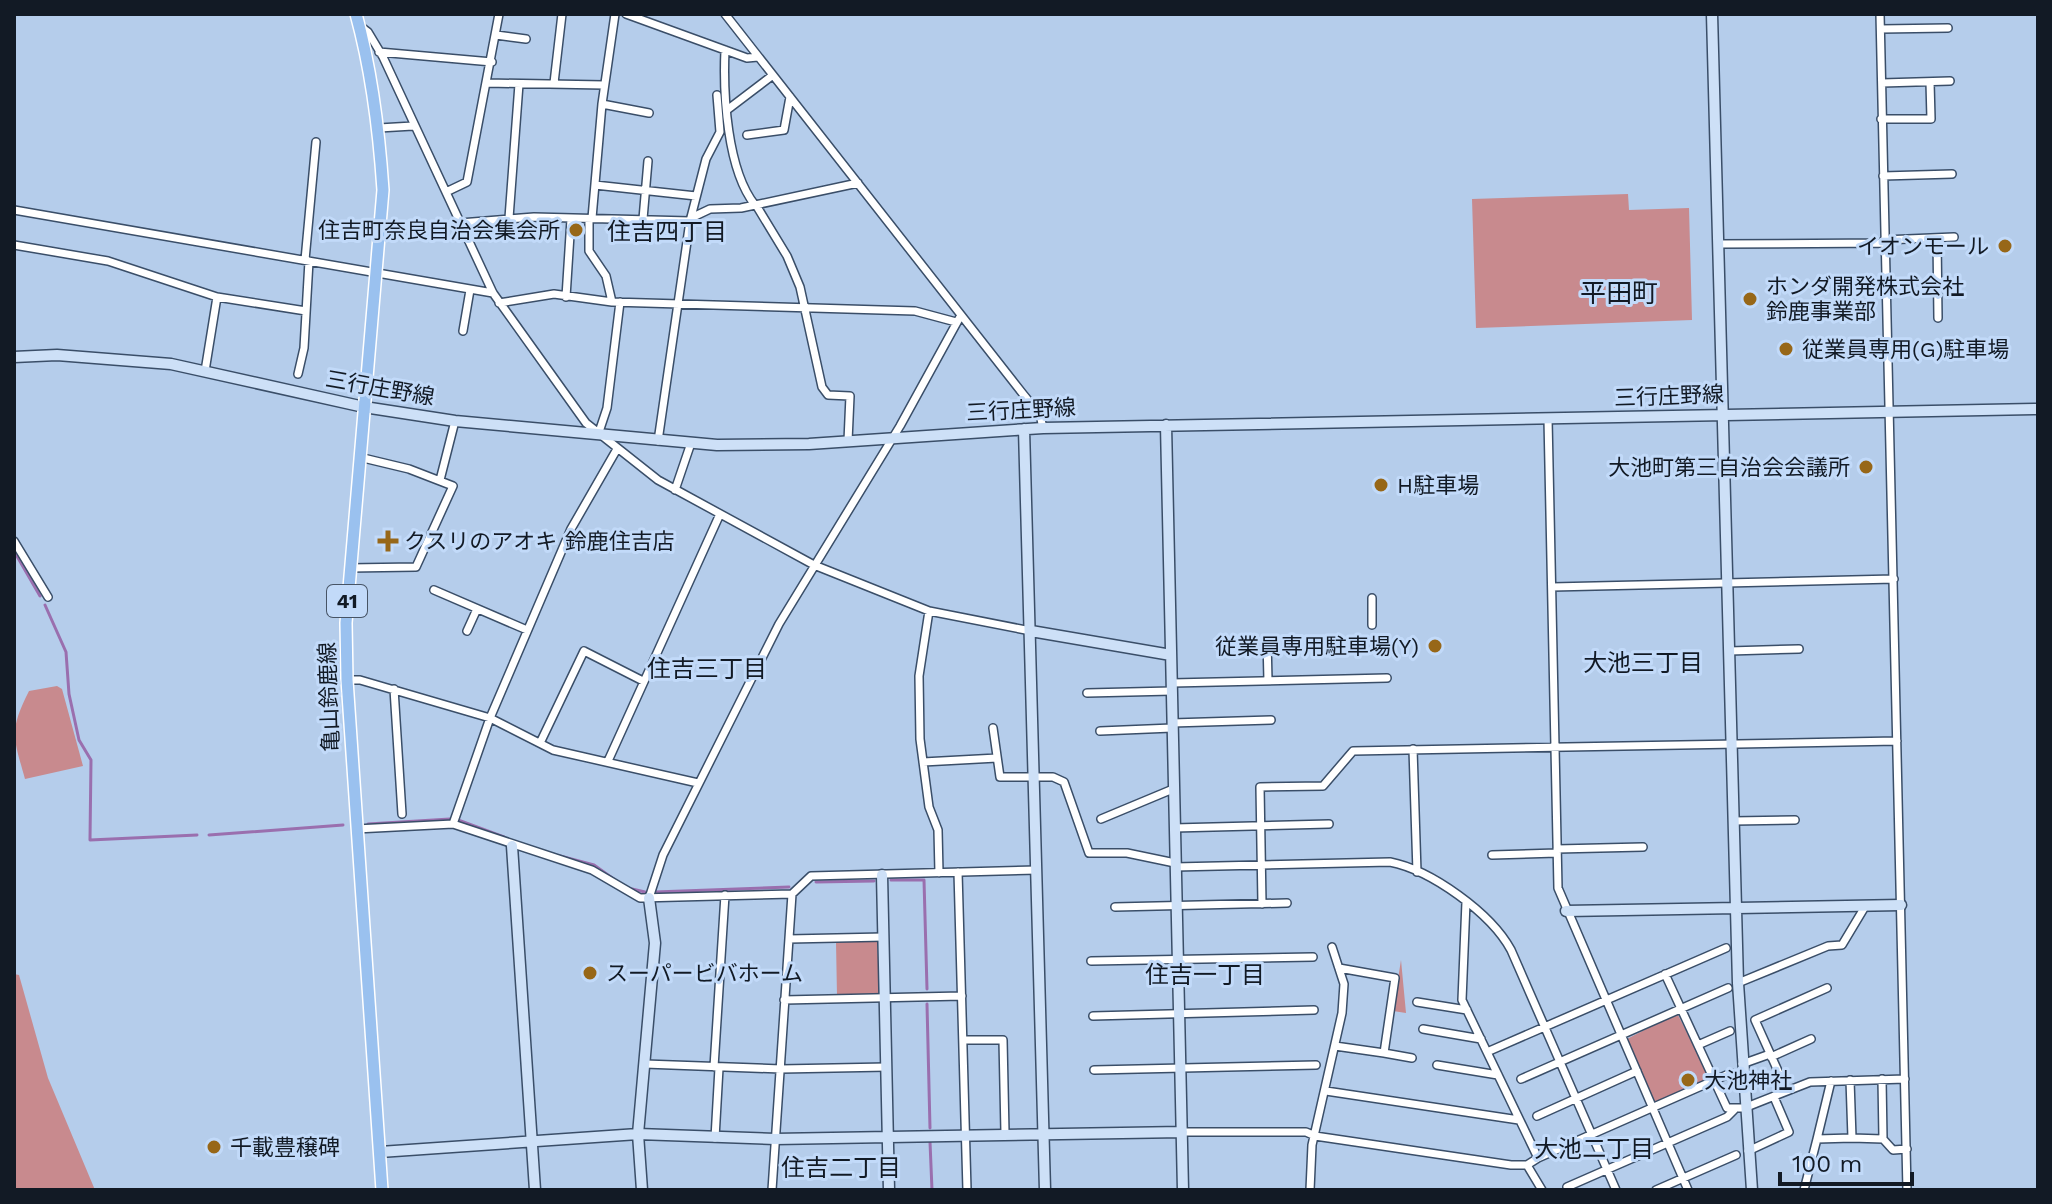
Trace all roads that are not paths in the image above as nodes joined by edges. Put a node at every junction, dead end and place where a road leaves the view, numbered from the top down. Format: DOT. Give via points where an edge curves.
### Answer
graph roads {
  1 [pos="499,14"];
  2 [pos="562,14"];
  3 [pos="615,14"];
  4 [pos="626,14"];
  5 [pos="725,14"];
  6 [pos="1712,14"];
  7 [pos="1880,14"];
  8 [pos="357,20"];
  9 [pos="1948,28"];
  10 [pos="1881,29"];
  11 [pos="496,35"];
  12 [pos="526,39"];
  13 [pos="725,50"];
  14 [pos="379,52"];
  15 [pos="758,57"];
  16 [pos="492,62"];
  17 [pos="773,75"];
  18 [pos="1950,81"];
  19 [pos="1930,82"];
  20 [pos="487,83"];
  21 [pos="554,83"];
  22 [pos="1882,83"];
  23 [pos="519,84"];
  24 [pos="604,85"];
  25 [pos="717,95"];
  26 [pos="790,97"];
  27 [pos="602,104"];
  28 [pos="724,110"];
  29 [pos="649,113"];
  30 [pos="1881,119"];
  31 [pos="413,126"];
  32 [pos="379,128"];
  33 [pos="747,135"];
  34 [pos="316,142"];
  35 [pos="648,161"];
  36 [pos="1952,174"];
  37 [pos="1883,176"];
  38 [pos="858,183"];
  39 [pos="595,185"];
  40 [pos="645,189"];
  41 [pos="446,192"];
  42 [pos="696,196"];
  43 [pos="756,205"];
  44 [pos="14,210"];
  45 [pos="509,218"];
  46 [pos="571,219"];
  47 [pos="591,219"];
  48 [pos="643,219"];
  49 [pos="691,220"];
  50 [pos="460,223"];
  51 [pos="1954,237"];
  52 [pos="1937,238"];
  53 [pos="1884,242"];
  54 [pos="1718,244"];
  55 [pos="14,245"];
  56 [pos="307,261"];
  57 [pos="376,273"];
  58 [pos="470,290"];
  59 [pos="493,293"];
  60 [pos="217,297"];
  61 [pos="566,297"];
  62 [pos="616,302"];
  63 [pos="499,303"];
  64 [pos="679,305"];
  65 [pos="804,310"];
  66 [pos="306,311"];
  67 [pos="959,318"];
  68 [pos="1938,318"];
  69 [pos="463,331"];
  70 [pos="14,357"];
  71 [pos="205,371"];
  72 [pos="298,374"];
  73 [pos="364,407"];
  74 [pos="2038,409"];
  75 [pos="1890,412"];
  76 [pos="1723,414"];
  77 [pos="1548,419"];
  78 [pos="455,421"];
  79 [pos="1166,425"];
  80 [pos="1043,428"];
  81 [pos="1024,429"];
  82 [pos="602,434"];
  83 [pos="893,438"];
  84 [pos="658,441"];
  85 [pos="848,441"];
  86 [pos="691,443"];
  87 [pos="617,449"];
  88 [pos="359,457"];
  89 [pos="440,480"];
  90 [pos="675,490"];
  91 [pos="720,514"];
  92 [pos="14,541"];
  93 [pos="814,565"];
  94 [pos="349,568"];
  95 [pos="1894,579"];
  96 [pos="1728,583"];
  97 [pos="1552,587"];
  98 [pos="434,590"];
  99 [pos="48,597"];
  100 [pos="1372,598"];
  101 [pos="477,609"];
  102 [pos="929,611"];
  103 [pos="1372,625"];
  104 [pos="527,630"];
  105 [pos="467,631"];
  106 [pos="1031,631"];
  107 [pos="1267,639"];
  108 [pos="1799,649"];
  109 [pos="1729,651"];
  110 [pos="1171,655"];
  111 [pos="1387,678"];
  112 [pos="347,680"];
  113 [pos="643,681"];
  114 [pos="1268,681"];
  115 [pos="1172,687"];
  116 [pos="394,689"];
  117 [pos="1087,693"];
  118 [pos="490,718"];
  119 [pos="1271,720"];
  120 [pos="1172,726"];
  121 [pos="993,728"];
  122 [pos="1100,731"];
  123 [pos="541,741"];
  124 [pos="1897,741"];
  125 [pos="1731,744"];
  126 [pos="1555,748"];
  127 [pos="1413,749"];
  128 [pos="997,758"];
  129 [pos="608,761"];
  130 [pos="923,762"];
  131 [pos="1035,777"];
  132 [pos="698,783"];
  133 [pos="1173,789"];
  134 [pos="402,814"];
  135 [pos="1101,819"];
  136 [pos="1795,820"];
  137 [pos="1733,821"];
  138 [pos="453,824"];
  139 [pos="1329,824"];
  140 [pos="1261,826"];
  141 [pos="1174,828"];
  142 [pos="356,829"];
  143 [pos="512,846"];
  144 [pos="1643,847"];
  145 [pos="1557,851"];
  146 [pos="1492,855"];
  147 [pos="1175,865"];
  148 [pos="1262,865"];
  149 [pos="1037,870"];
  150 [pos="958,872"];
  151 [pos="1417,872"];
  152 [pos="939,873"];
  153 [pos="882,875"];
  154 [pos="792,894"];
  155 [pos="725,895"];
  156 [pos="649,898"];
  157 [pos="1466,902"];
  158 [pos="1287,903"];
  159 [pos="1262,904"];
  160 [pos="1866,905"];
  161 [pos="1901,905"];
  162 [pos="1176,906"];
  163 [pos="1735,906"];
  164 [pos="1115,907"];
  165 [pos="1566,911"];
  166 [pos="884,937"];
  167 [pos="789,939"];
  168 [pos="1332,947"];
  169 [pos="1726,948"];
  170 [pos="1313,957"];
  171 [pos="1178,959"];
  172 [pos="1091,961"];
  173 [pos="1339,968"];
  174 [pos="1665,974"];
  175 [pos="1733,986"];
  176 [pos="1827,988"];
  177 [pos="962,996"];
  178 [pos="885,998"];
  179 [pos="784,1000"];
  180 [pos="1604,1000"];
  181 [pos="1417,1002"];
  182 [pos="1681,1009"];
  183 [pos="1314,1010"];
  184 [pos="1467,1010"];
  185 [pos="1179,1014"];
  186 [pos="1093,1016"];
  187 [pos="1544,1027"];
  188 [pos="1423,1029"];
  189 [pos="1730,1031"];
  190 [pos="1621,1036"];
  191 [pos="1481,1039"];
  192 [pos="1811,1039"];
  193 [pos="963,1040"];
  194 [pos="1698,1045"];
  195 [pos="1335,1046"];
  196 [pos="1487,1052"];
  197 [pos="1384,1053"];
  198 [pos="1771,1055"];
  199 [pos="1412,1058"];
  200 [pos="1560,1062"];
  201 [pos="645,1064"];
  202 [pos="1742,1064"];
  203 [pos="1316,1065"];
  204 [pos="1437,1065"];
  205 [pos="716,1067"];
  206 [pos="887,1067"];
  207 [pos="1181,1068"];
  208 [pos="781,1069"];
  209 [pos="1094,1070"];
  210 [pos="1637,1071"];
  211 [pos="1731,1073"];
  212 [pos="1498,1075"];
  213 [pos="1521,1079"];
  214 [pos="1882,1079"];
  215 [pos="1905,1079"];
  216 [pos="1850,1080"];
  217 [pos="1714,1081"];
  218 [pos="1831,1081"];
  219 [pos="1326,1091"];
  220 [pos="1787,1091"];
  221 [pos="1774,1097"];
  222 [pos="1575,1098"];
  223 [pos="1653,1107"];
  224 [pos="1739,1109"];
  225 [pos="1537,1116"];
  226 [pos="1519,1120"];
  227 [pos="1182,1132"];
  228 [pos="1005,1133"];
  229 [pos="638,1134"];
  230 [pos="965,1134"];
  231 [pos="1044,1134"];
  232 [pos="1591,1134"];
  233 [pos="1315,1136"];
  234 [pos="889,1137"];
  235 [pos="715,1138"];
  236 [pos="1852,1138"];
  237 [pos="775,1139"];
  238 [pos="1817,1139"];
  239 [pos="1883,1139"];
  240 [pos="532,1142"];
  241 [pos="1668,1144"];
  242 [pos="1907,1149"];
  243 [pos="1748,1151"];
  244 [pos="380,1152"];
  245 [pos="1736,1155"];
  246 [pos="1538,1158"];
  247 [pos="1527,1165"];
  248 [pos="1607,1170"];
  249 [pos="1683,1178"];
  250 [pos="1567,1187"];
  251 [pos="382,1190"];
  252 [pos="535,1190"];
  253 [pos="642,1190"];
  254 [pos="772,1190"];
  255 [pos="889,1190"];
  256 [pos="967,1190"];
  257 [pos="1045,1190"];
  258 [pos="1183,1190"];
  259 [pos="1310,1190"];
  260 [pos="1542,1190"];
  261 [pos="1616,1190"];
  262 [pos="1656,1190"];
  263 [pos="1688,1190"];
  264 [pos="1752,1190"];
  265 [pos="1804,1190"];
  266 [pos="1907,1190"];
  1 -- 11 [label="street"];
  2 -- 21 [label="street"];
  3 -- 24 [label="street"];
  4 -- 13 [label="street"];
  5 -- 15 [label="street"];
  6 -- 54 [label="street"];
  7 -- 10 [label="street"];
  8 -- 14 [label="street"];
  8 -- 32 [label="main road, 亀山鈴鹿線 / 41"];
  9 -- 10 [label="street"];
  10 -- 22 [label="street"];
  11 -- 12 [label="street"];
  11 -- 16 [label="street"];
  13 -- 15 [label="street"];
  13 -- 28 [label="street"];
  14 -- 16 [label="street"];
  14 -- 31 [label="street"];
  15 -- 17 [label="street"];
  16 -- 20 [label="street"];
  17 -- 26 [label="street"];
  17 -- 28 [label="street"];
  18 -- 19 [label="street"];
  19 -- 22 [label="street"];
  19 -- 30 [label="street" via="1931,119"];
  20 -- 23 [label="street"];
  20 -- 41 [label="street" via="467,182"];
  21 -- 23 [label="street"];
  21 -- 24 [label="street"];
  22 -- 30 [label="street"];
  23 -- 45 [label="street"];
  24 -- 27 [label="street"];
  25 -- 28 [label="street"];
  26 -- 33 [label="street" via="784,130"];
  26 -- 38 [label="street"];
  27 -- 29 [label="street"];
  27 -- 39 [label="street"];
  28 -- 42 [label="street"];
  28 -- 43 [label="street" via="745,193"];
  30 -- 37 [label="street"];
  31 -- 32 [label="street"];
  31 -- 41 [label="street"];
  32 -- 57 [label="main road, 亀山鈴鹿線 / 41" via="383,190"];
  34 -- 56 [label="street"];
  35 -- 40 [label="street"];
  36 -- 37 [label="street"];
  37 -- 53 [label="street"];
  38 -- 43 [label="street"];
  38 -- 67 [label="street"];
  39 -- 40 [label="street"];
  39 -- 47 [label="street"];
  40 -- 42 [label="street"];
  40 -- 48 [label="street"];
  41 -- 50 [label="street"];
  42 -- 49 [label="street"];
  43 -- 49 [label="street" via="710,209"];
  43 -- 65 [label="street" via="791,264"];
  44 -- 56 [label="street"];
  45 -- 46 [label="street"];
  45 -- 50 [label="street"];
  46 -- 47 [label="street"];
  46 -- 61 [label="street"];
  47 -- 48 [label="street"];
  47 -- 62 [label="street" via="589,251"];
  48 -- 49 [label="street"];
  49 -- 64 [label="street"];
  50 -- 59 [label="street"];
  51 -- 52 [label="street"];
  52 -- 53 [label="street"];
  52 -- 68 [label="street"];
  53 -- 54 [label="street"];
  53 -- 75 [label="street"];
  54 -- 76 [label="street"];
  55 -- 60 [label="street" via="108,261"];
  56 -- 57 [label="street"];
  56 -- 66 [label="street"];
  57 -- 58 [label="street"];
  57 -- 73 [label="main road, 亀山鈴鹿線 / 41"];
  58 -- 59 [label="street"];
  58 -- 69 [label="street"];
  59 -- 63 [label="street"];
  60 -- 66 [label="street"];
  60 -- 71 [label="street"];
  61 -- 62 [label="street"];
  61 -- 63 [label="street" via="554,294"];
  62 -- 64 [label="street"];
  62 -- 82 [label="street"];
  63 -- 82 [label="street" via="586,423"];
  64 -- 65 [label="street"];
  64 -- 84 [label="street"];
  65 -- 67 [label="street" via="915,311"];
  65 -- 85 [label="street" via="822,387 828,395 850,396"];
  66 -- 72 [label="street"];
  67 -- 80 [label="street" via="1040,415"];
  67 -- 83 [label="street"];
  70 -- 71 [label="street, 三行庄野線" via="125,358"];
  71 -- 73 [label="street, 三行庄野線"];
  73 -- 78 [label="street, 三行庄野線"];
  73 -- 88 [label="main road, 亀山鈴鹿線 / 41"];
  74 -- 75 [label="street, 三行庄野線"];
  75 -- 76 [label="street, 三行庄野線"];
  75 -- 95 [label="street"];
  76 -- 77 [label="street, 三行庄野線"];
  76 -- 96 [label="street"];
  77 -- 79 [label="street, 三行庄野線"];
  77 -- 97 [label="street"];
  78 -- 82 [label="street, 三行庄野線"];
  78 -- 89 [label="street"];
  79 -- 80 [label="street, 三行庄野線"];
  79 -- 110 [label="street"];
  80 -- 81 [label="street, 三行庄野線"];
  81 -- 83 [label="street, 三行庄野線"];
  81 -- 106 [label="street"];
  82 -- 84 [label="street, 三行庄野線"];
  82 -- 87 [label="street"];
  83 -- 85 [label="street, 三行庄野線"];
  83 -- 93 [label="street"];
  84 -- 86 [label="street, 三行庄野線"];
  85 -- 86 [label="street, 三行庄野線"];
  86 -- 90 [label="street"];
  87 -- 90 [label="street"];
  87 -- 104 [label="street" via="571,529"];
  88 -- 89 [label="street"];
  88 -- 94 [label="main road, 亀山鈴鹿線 / 41"];
  89 -- 94 [label="street" via="453,486 416,567"];
  90 -- 91 [label="street"];
  91 -- 93 [label="street"];
  91 -- 113 [label="street"];
  92 -- 99 [label="street"];
  93 -- 102 [label="street"];
  93 -- 132 [label="street"];
  94 -- 112 [label="main road, 亀山鈴鹿線 / 41"];
  95 -- 96 [label="street"];
  95 -- 124 [label="street"];
  96 -- 97 [label="street"];
  96 -- 109 [label="street"];
  97 -- 126 [label="street"];
  98 -- 101 [label="street"];
  100 -- 103 [label="street"];
  101 -- 104 [label="street"];
  101 -- 105 [label="street"];
  102 -- 106 [label="street"];
  102 -- 130 [label="street" via="919,676"];
  104 -- 118 [label="street"];
  106 -- 110 [label="street"];
  106 -- 131 [label="street"];
  107 -- 114 [label="street"];
  108 -- 109 [label="street"];
  109 -- 125 [label="street"];
  110 -- 115 [label="street"];
  111 -- 114 [label="street"];
  112 -- 116 [label="street"];
  112 -- 142 [label="main road, 亀山鈴鹿線 / 41"];
  113 -- 123 [label="street" via="584,651"];
  113 -- 129 [label="street"];
  114 -- 115 [label="street"];
  115 -- 117 [label="street"];
  115 -- 120 [label="street"];
  116 -- 118 [label="street"];
  116 -- 134 [label="street"];
  118 -- 123 [label="street"];
  118 -- 138 [label="street"];
  119 -- 120 [label="street"];
  120 -- 122 [label="street"];
  120 -- 133 [label="street"];
  121 -- 128 [label="street"];
  123 -- 129 [label="street" via="553,750"];
  124 -- 125 [label="street"];
  124 -- 161 [label="street"];
  125 -- 126 [label="street"];
  125 -- 137 [label="street"];
  126 -- 127 [label="street"];
  126 -- 145 [label="street"];
  127 -- 140 [label="street" via="1353,751 1323,786 1260,787"];
  127 -- 151 [label="street"];
  128 -- 130 [label="street"];
  128 -- 131 [label="street" via="1000,777"];
  129 -- 132 [label="street"];
  130 -- 152 [label="street" via="938,830"];
  131 -- 147 [label="street" via="1064,782 1089,853 1127,853"];
  131 -- 149 [label="street"];
  132 -- 156 [label="street"];
  133 -- 135 [label="street"];
  133 -- 141 [label="street"];
  136 -- 137 [label="street"];
  137 -- 163 [label="street"];
  138 -- 142 [label="street"];
  138 -- 143 [label="street"];
  139 -- 140 [label="street"];
  140 -- 141 [label="street"];
  140 -- 148 [label="street"];
  141 -- 147 [label="street"];
  142 -- 244 [label="main road, 亀山鈴鹿線 / 41"];
  143 -- 156 [label="street" via="592,870 625,892"];
  143 -- 240 [label="street"];
  144 -- 145 [label="street"];
  145 -- 146 [label="street"];
  145 -- 165 [label="street" via="1558,888"];
  147 -- 148 [label="street"];
  147 -- 162 [label="street"];
  148 -- 151 [label="street" via="1390,862"];
  148 -- 159 [label="street"];
  149 -- 150 [label="street"];
  149 -- 231 [label="street"];
  150 -- 152 [label="street"];
  150 -- 177 [label="street"];
  151 -- 157 [label="street"];
  152 -- 153 [label="street"];
  153 -- 154 [label="street" via="811,876"];
  153 -- 166 [label="street"];
  154 -- 155 [label="street"];
  154 -- 167 [label="street"];
  155 -- 156 [label="street"];
  155 -- 205 [label="street"];
  156 -- 201 [label="street" via="655,943"];
  157 -- 184 [label="street" via="1462,1000"];
  157 -- 187 [label="street" via="1503,934"];
  158 -- 159 [label="street"];
  159 -- 162 [label="street"];
  160 -- 161 [label="street"];
  160 -- 163 [label="street"];
  160 -- 175 [label="street" via="1842,945"];
  161 -- 215 [label="street"];
  162 -- 164 [label="street"];
  162 -- 171 [label="street"];
  163 -- 165 [label="street"];
  163 -- 175 [label="street"];
  165 -- 180 [label="street"];
  166 -- 167 [label="street"];
  166 -- 178 [label="street"];
  167 -- 179 [label="street"];
  168 -- 173 [label="street"];
  169 -- 174 [label="street"];
  170 -- 171 [label="street"];
  171 -- 172 [label="street"];
  171 -- 185 [label="street"];
  173 -- 195 [label="street" via="1344,984"];
  173 -- 197 [label="street" via="1395,978"];
  174 -- 180 [label="street"];
  174 -- 182 [label="street"];
  175 -- 182 [label="street"];
  175 -- 202 [label="street"];
  176 -- 198 [label="street" via="1755,1020"];
  177 -- 178 [label="street"];
  177 -- 193 [label="street"];
  178 -- 179 [label="street"];
  178 -- 206 [label="street"];
  179 -- 208 [label="street"];
  180 -- 187 [label="street"];
  180 -- 190 [label="street"];
  181 -- 184 [label="street"];
  182 -- 190 [label="street"];
  182 -- 194 [label="street"];
  183 -- 185 [label="street"];
  184 -- 191 [label="street"];
  185 -- 186 [label="street"];
  185 -- 207 [label="street"];
  187 -- 196 [label="street"];
  187 -- 200 [label="street"];
  188 -- 191 [label="street"];
  189 -- 194 [label="street"];
  190 -- 200 [label="street"];
  190 -- 210 [label="street"];
  191 -- 196 [label="street"];
  192 -- 198 [label="street"];
  193 -- 228 [label="street" via="1003,1040"];
  193 -- 230 [label="street"];
  194 -- 217 [label="street"];
  195 -- 197 [label="street"];
  195 -- 219 [label="street"];
  196 -- 212 [label="street"];
  197 -- 199 [label="street"];
  198 -- 202 [label="street"];
  198 -- 220 [label="street"];
  200 -- 213 [label="street"];
  200 -- 222 [label="street"];
  201 -- 205 [label="street"];
  201 -- 229 [label="street"];
  202 -- 224 [label="street"];
  203 -- 207 [label="street"];
  204 -- 212 [label="street"];
  205 -- 208 [label="street"];
  205 -- 235 [label="street"];
  206 -- 208 [label="street"];
  206 -- 234 [label="street"];
  207 -- 209 [label="street"];
  207 -- 227 [label="street"];
  208 -- 237 [label="street"];
  210 -- 222 [label="street"];
  210 -- 223 [label="street"];
  211 -- 217 [label="street"];
  212 -- 226 [label="street"];
  214 -- 215 [label="street"];
  214 -- 216 [label="street"];
  214 -- 239 [label="street"];
  215 -- 242 [label="street"];
  216 -- 218 [label="street"];
  216 -- 236 [label="street"];
  217 -- 223 [label="street"];
  217 -- 224 [label="street" via="1724,1103"];
  218 -- 220 [label="street"];
  218 -- 238 [label="street"];
  219 -- 226 [label="street"];
  219 -- 233 [label="street"];
  220 -- 221 [label="street"];
  221 -- 224 [label="street"];
  221 -- 243 [label="street" via="1789,1132"];
  222 -- 225 [label="street"];
  222 -- 232 [label="street"];
  223 -- 232 [label="street"];
  223 -- 241 [label="street"];
  224 -- 241 [label="street"];
  224 -- 243 [label="street"];
  226 -- 246 [label="street"];
  227 -- 231 [label="street"];
  227 -- 233 [label="street" via="1293,1130"];
  227 -- 258 [label="street"];
  228 -- 230 [label="street"];
  228 -- 231 [label="street"];
  229 -- 235 [label="street"];
  229 -- 240 [label="street"];
  229 -- 253 [label="street"];
  230 -- 234 [label="street"];
  230 -- 256 [label="street"];
  231 -- 257 [label="street"];
  232 -- 246 [label="street"];
  232 -- 248 [label="street"];
  233 -- 247 [label="street"];
  233 -- 259 [label="street"];
  234 -- 237 [label="street"];
  234 -- 255 [label="street"];
  235 -- 237 [label="street"];
  236 -- 238 [label="street"];
  236 -- 239 [label="street"];
  237 -- 254 [label="street"];
  238 -- 265 [label="street"];
  239 -- 242 [label="street" via="1893,1150"];
  240 -- 244 [label="street"];
  240 -- 252 [label="street"];
  241 -- 248 [label="street"];
  241 -- 249 [label="street"];
  242 -- 266 [label="street"];
  243 -- 264 [label="street"];
  244 -- 251 [label="main road, 亀山鈴鹿線 / 41"];
  245 -- 249 [label="street"];
  246 -- 247 [label="street"];
  247 -- 260 [label="street"];
  248 -- 250 [label="street"];
  248 -- 261 [label="street"];
  249 -- 262 [label="street"];
  249 -- 263 [label="street"];
}
